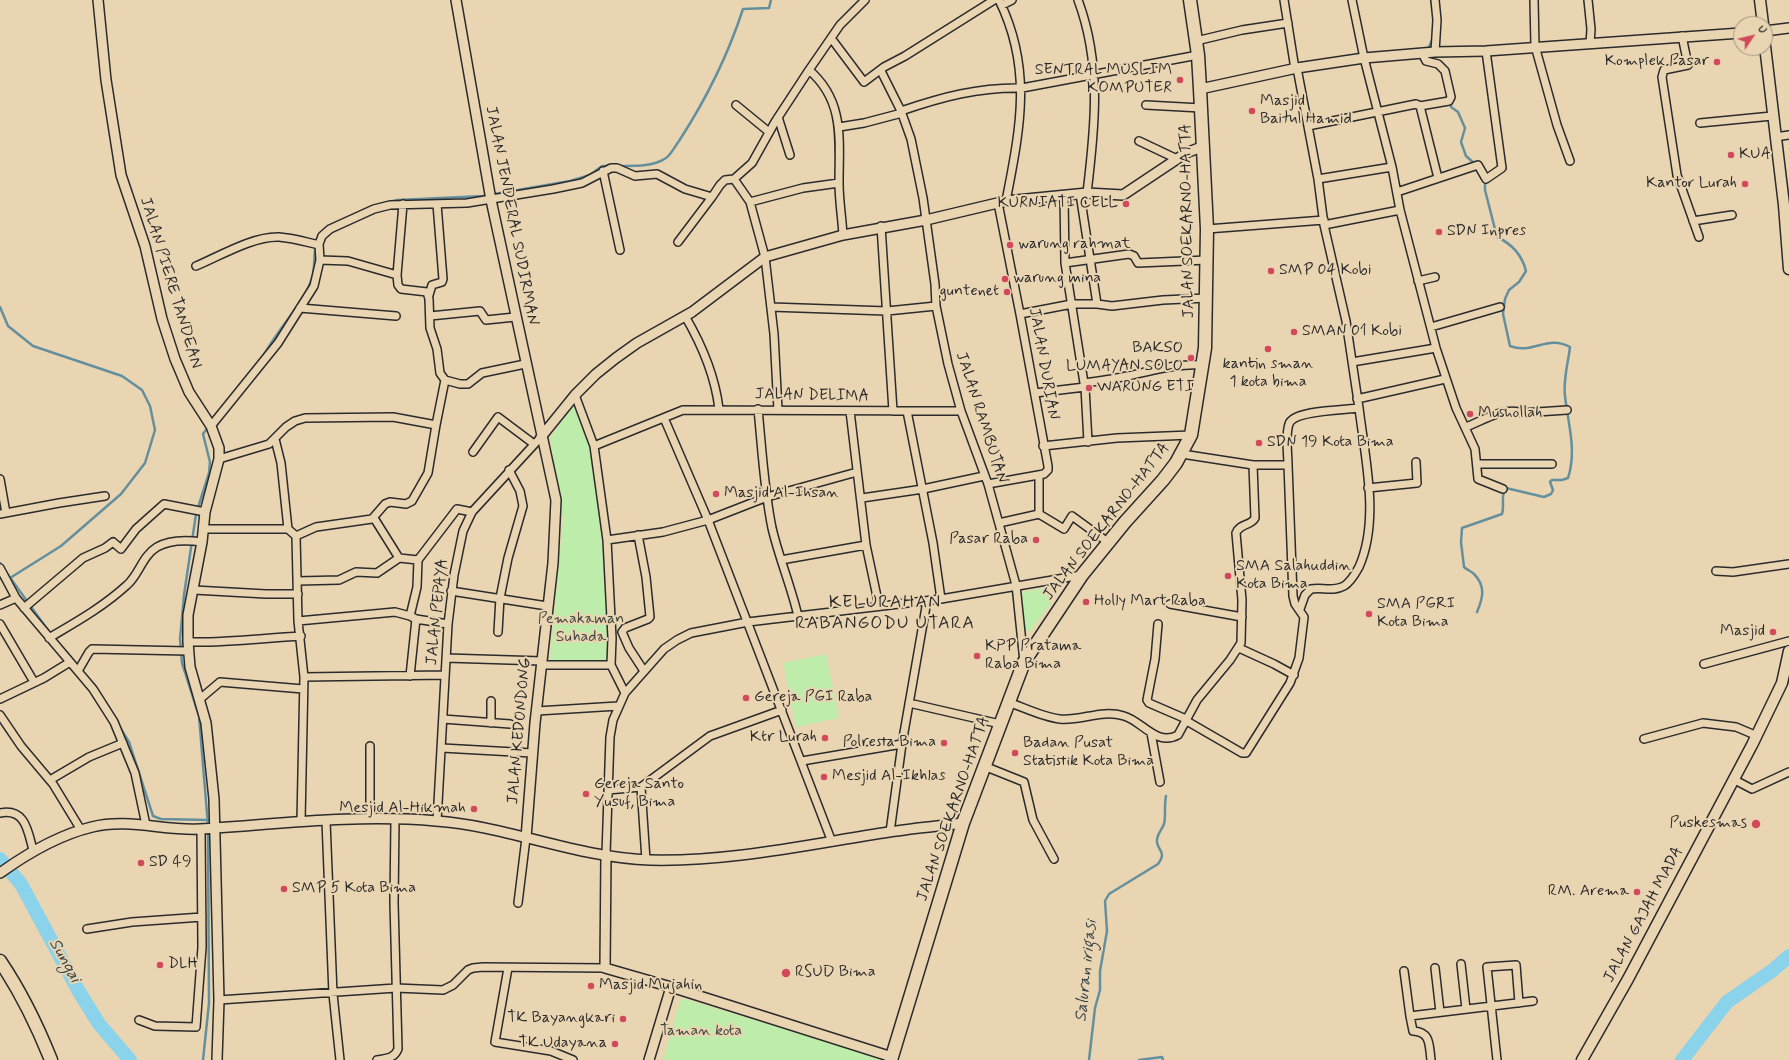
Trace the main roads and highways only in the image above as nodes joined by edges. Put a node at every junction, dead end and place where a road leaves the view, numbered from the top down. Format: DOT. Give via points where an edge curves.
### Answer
graph roads {
  1 [pos="1190,0"];
  2 [pos="1760,0"];
  3 [pos="1762,16"];
  4 [pos="1766,56"];
  5 [pos="1789,269"];
  6 [pos="1789,651"];
  7 [pos="0,961"];
  8 [pos="891,1058"];
  9 [pos="51,1060"];
  10 [pos="1582,1060"];
  1 -- 8 [label="highway, JALAN SOEKARNO-HATTA" via="1198,55 1207,229 1205,348 1191,435 1182,454 1164,480 1135,510 1082,575 1024,662 963,823"];
  2 -- 3 [label="main road"];
  4 -- 5 [label="main road"];
  6 -- 10 [label="main road, JALAN GAJAH MADA" via="1782,683 1752,745 1628,979"];
  7 -- 9 [label="highway" via="17,986 39,1028"];
}
